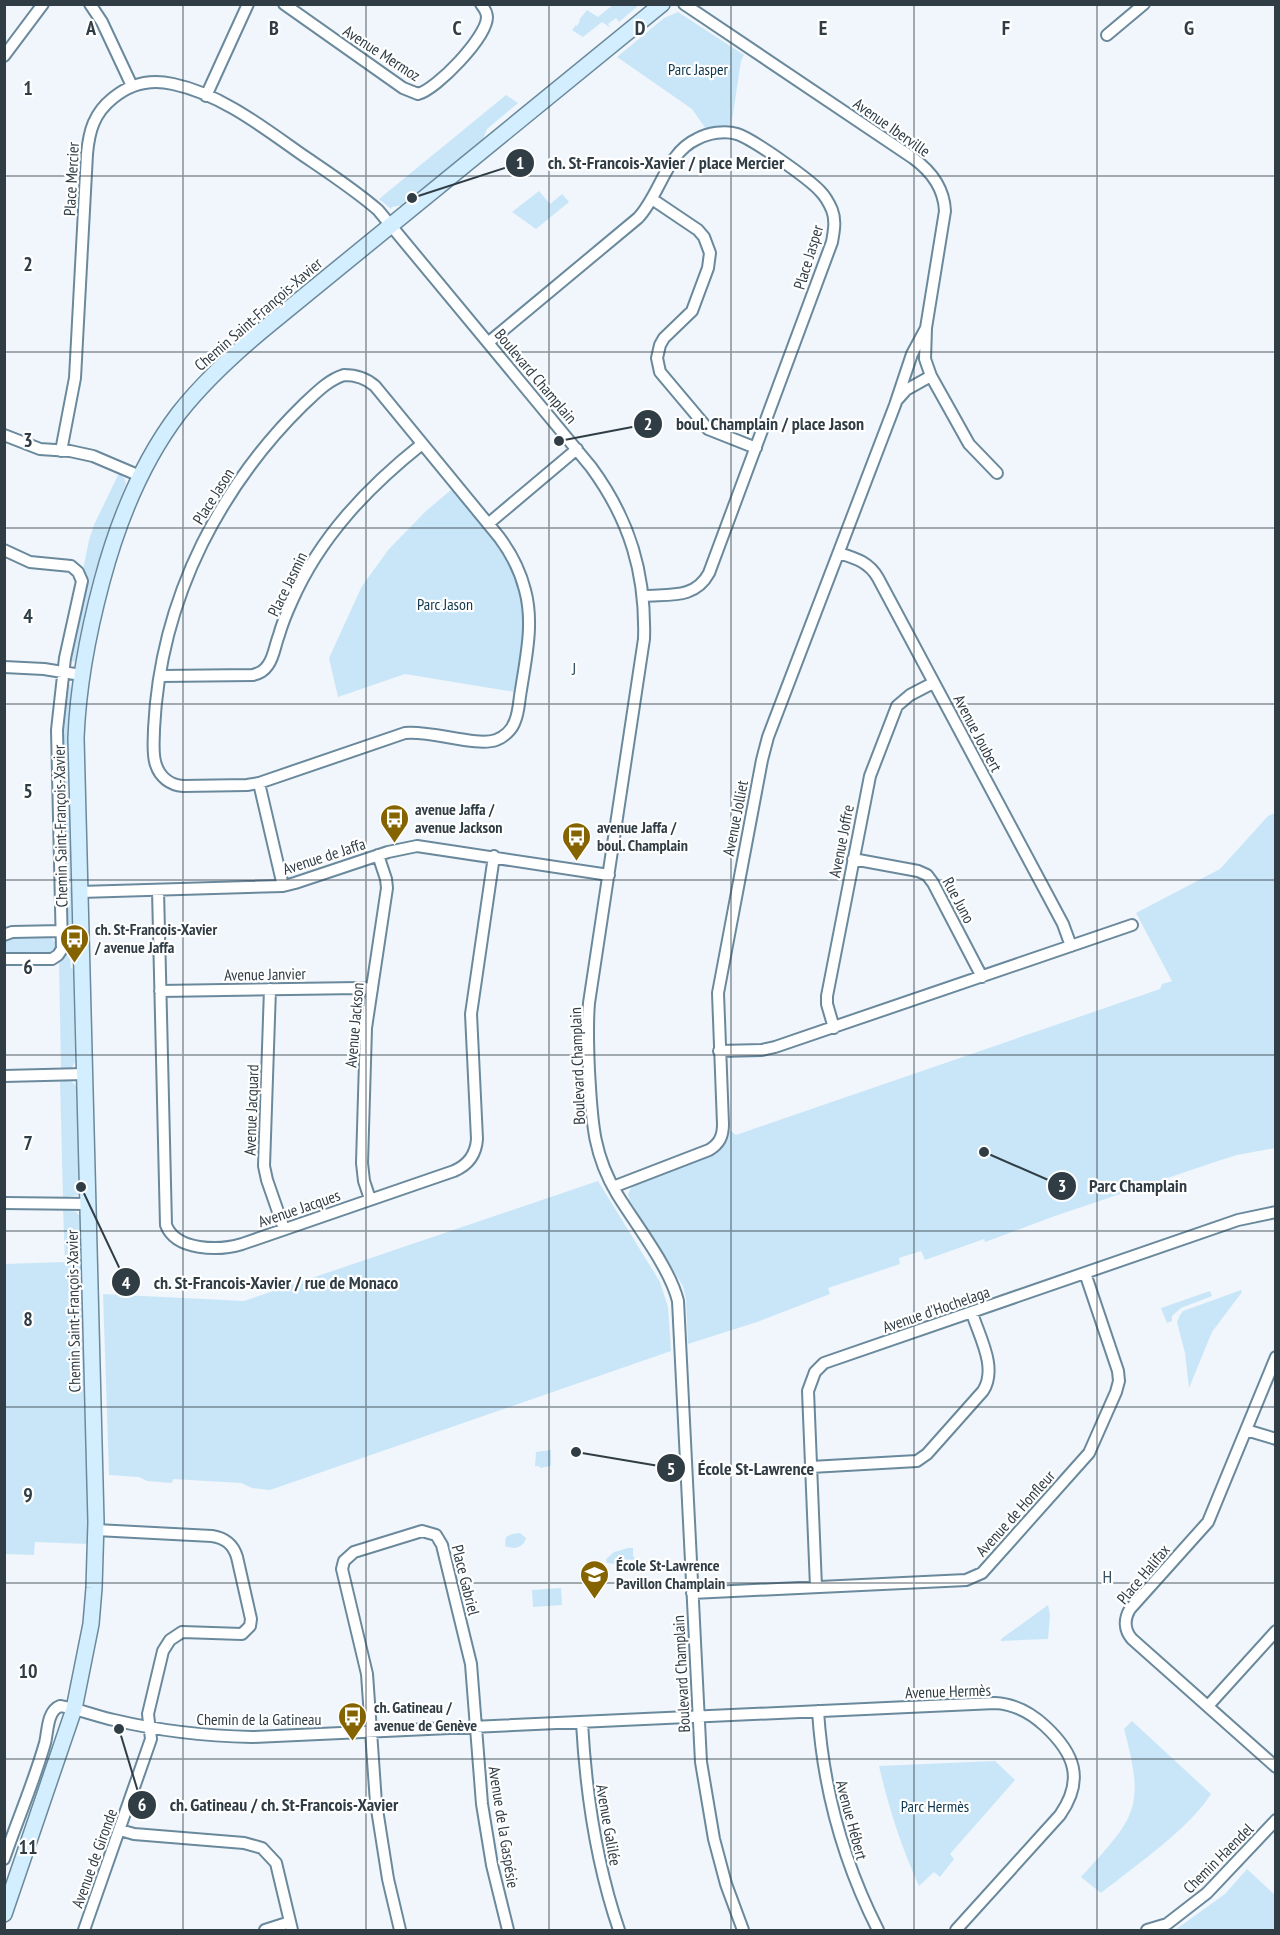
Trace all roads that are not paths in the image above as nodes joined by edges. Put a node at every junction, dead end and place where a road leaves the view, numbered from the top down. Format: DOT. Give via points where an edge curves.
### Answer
graph roads {
  1 [pos="43,4"];
  2 [pos="90,4"];
  3 [pos="248,4"];
  4 [pos="284,4"];
  5 [pos="481,4"];
  6 [pos="662,4"];
  7 [pos="684,4"];
  8 [pos="1144,4"];
  9 [pos="1107,35"];
  10 [pos="4,56"];
  11 [pos="132,86"];
  12 [pos="206,96"];
  13 [pos="652,199"];
  14 [pos="391,225"];
  15 [pos="926,328"];
  16 [pos="489,342"];
  17 [pos="931,376"];
  18 [pos="895,405"];
  19 [pos="4,435"];
  20 [pos="422,444"];
  21 [pos="756,448"];
  22 [pos="577,449"];
  23 [pos="61,451"];
  24 [pos="997,473"];
  25 [pos="140,476"];
  26 [pos="488,524"];
  27 [pos="4,550"];
  28 [pos="839,553"];
  29 [pos="644,596"];
  30 [pos="4,667"];
  31 [pos="63,672"];
  32 [pos="81,675"];
  33 [pos="160,676"];
  34 [pos="933,682"];
  35 [pos="259,783"];
  36 [pos="378,855"];
  37 [pos="494,856"];
  38 [pos="853,859"];
  39 [pos="609,875"];
  40 [pos="283,886"];
  41 [pos="158,890"];
  42 [pos="80,892"];
  43 [pos="1132,925"];
  44 [pos="62,931"];
  45 [pos="4,934"];
  46 [pos="1071,946"];
  47 [pos="4,959"];
  48 [pos="982,977"];
  49 [pos="270,989"];
  50 [pos="372,989"];
  51 [pos="160,991"];
  52 [pos="834,1028"];
  53 [pos="719,1051"];
  54 [pos="84,1074"];
  55 [pos="4,1076"];
  56 [pos="613,1187"];
  57 [pos="370,1200"];
  58 [pos="4,1203"];
  59 [pos="88,1204"];
  60 [pos="1275,1212"];
  61 [pos="284,1229"];
  62 [pos="1084,1273"];
  63 [pos="972,1313"];
  64 [pos="1275,1357"];
  65 [pos="1246,1430"];
  66 [pos="1275,1439"];
  67 [pos="811,1467"];
  68 [pos="96,1530"];
  69 [pos="816,1587"];
  70 [pos="692,1593"];
  71 [pos="1275,1631"];
  72 [pos="1208,1706"];
  73 [pos="74,1709"];
  74 [pos="818,1711"];
  75 [pos="698,1717"];
  76 [pos="582,1723"];
  77 [pos="150,1727"];
  78 [pos="475,1728"];
  79 [pos="371,1733"];
  80 [pos="1275,1767"];
  81 [pos="1275,1820"];
  82 [pos="120,1830"];
  83 [pos="4,1859"];
  84 [pos="4,1914"];
  85 [pos="291,1926"];
  86 [pos="1164,1927"];
  87 [pos="87,1930"];
  88 [pos="265,1930"];
  89 [pos="400,1930"];
  90 [pos="508,1930"];
  91 [pos="619,1930"];
  92 [pos="743,1930"];
  93 [pos="878,1930"];
  94 [pos="957,1930"];
  95 [pos="1147,1930"];
  1 -- 10 [label="street"];
  2 -- 11 [label="street"];
  3 -- 12 [label="street"];
  4 -- 5 [label="street, Avenue Mermoz" via="413,93 426,91 461,60 486,23"];
  6 -- 14 [label="street, Chemin Saint-François-Xavier"];
  7 -- 15 [label="street, Avenue Iberville" via="913,158 932,176 943,196 945,211"];
  8 -- 9 [label="street"];
  11 -- 12 [label="street, Place Mercier" via="168,83"];
  11 -- 23 [label="street, Place Mercier" via="101,109 89,135 75,378"];
  12 -- 14 [label="street, Place Mercier" via="259,124 363,198"];
  13 -- 16 [label="street, Place Jasper" via="638,218"];
  13 -- 21 [label="street" via="702,233 710,253 692,311 660,345 660,372 708,429"];
  13 -- 21 [label="street, Place Jasper" via="688,144 710,134 731,133 752,141 814,185 832,210 832,242"];
  14 -- 16 [label="street, Boulevard Champlain"];
  14 -- 25 [label="street, Chemin Saint-François-Xavier" via="214,374 178,414"];
  15 -- 17 [label="street, Avenue Iberville" via="924,354"];
  15 -- 18 [label="street, Avenue Jolliet" via="912,354"];
  16 -- 22 [label="street, Boulevard Champlain"];
  17 -- 18 [label="street, Avenue Jolliet" via="906,390"];
  17 -- 24 [label="street, Avenue Iberville" via="969,444"];
  18 -- 28 [label="street, Avenue Jolliet"];
  19 -- 23 [label="street" via="35,448"];
  20 -- 26 [label="street, Place Jason"];
  20 -- 33 [label="street, Place Jasmin" via="370,489 329,538 298,587 271,660 262,671 253,675"];
  20 -- 33 [label="street, Place Jason" via="364,378 345,375 323,387 268,444 215,518 184,584"];
  21 -- 29 [label="street, Place Jasper" via="702,585 684,593"];
  22 -- 26 [label="street"];
  22 -- 29 [label="street, Boulevard Champlain" via="619,510 632,543"];
  23 -- 25 [label="street" via="93,456"];
  25 -- 32 [label="street, Chemin Saint-François-Xavier" via="110,552"];
  26 -- 35 [label="street, Place Jason" via="516,564 528,611 528,640 517,715 508,732 497,740 484,742 423,732 405,733"];
  27 -- 31 [label="street" via="23,560 71,566 81,576"];
  28 -- 34 [label="street, Avenue Joubert" via="862,561 875,572"];
  28 -- 53 [label="street, Avenue Jolliet" via="762,760 719,985"];
  29 -- 39 [label="street, Boulevard Champlain" via="644,650"];
  30 -- 31 [label="street"];
  31 -- 32 [label="street"];
  31 -- 44 [label="street" via="57,742"];
  32 -- 42 [label="street, Chemin Saint-François-Xavier" via="76,746"];
  33 -- 35 [label="street, Place Jason" via="154,746 161,776 183,786"];
  34 -- 38 [label="street, Avenue Joffre" via="905,699 894,711 868,782"];
  34 -- 46 [label="street, Avenue Joubert" via="1063,924"];
  35 -- 40 [label="street"];
  36 -- 37 [label="street, Avenue de Jaffa" via="417,846"];
  36 -- 40 [label="street, Avenue de Jaffa"];
  36 -- 50 [label="street, Avenue Jackson" via="387,888"];
  37 -- 39 [label="street, Avenue de Jaffa"];
  37 -- 57 [label="street, Avenue Jacques" via="471,1014 475,1152 458,1169"];
  38 -- 48 [label="street, Rue Juno" via="927,875"];
  38 -- 52 [label="street, Avenue Joffre" via="827,996"];
  39 -- 56 [label="street, Boulevard Champlain" via="589,1003 588,1037 594,1134"];
  40 -- 41 [label="street, Avenue de Jaffa"];
  41 -- 42 [label="street, Avenue de Jaffa"];
  41 -- 51 [label="street, Avenue Jacques"];
  42 -- 54 [label="street, Chemin Saint-François-Xavier"];
  43 -- 46 [label="street"];
  44 -- 45 [label="street"];
  44 -- 47 [label="street" via="62,949 56,957"];
  46 -- 48 [label="street"];
  48 -- 52 [label="street"];
  49 -- 50 [label="street, Avenue Janvier"];
  49 -- 51 [label="street, Avenue Janvier"];
  49 -- 61 [label="street, Avenue Jacquard" via="264,1166"];
  50 -- 57 [label="street, Avenue Jackson" via="366,1035 362,1163"];
  51 -- 61 [label="street, Avenue Jacques" via="168,1229 186,1244 226,1247"];
  52 -- 53 [label="street" via="771,1048"];
  53 -- 56 [label="street, Avenue Jolliet" via="723,1125 719,1142 709,1150"];
  54 -- 55 [label="street"];
  54 -- 59 [label="street, Chemin Saint-François-Xavier"];
  56 -- 70 [label="street, Boulevard Champlain" via="668,1276 678,1301"];
  57 -- 61 [label="street, Avenue Jacques"];
  58 -- 59 [label="street"];
  59 -- 68 [label="street, Chemin Saint-François-Xavier"];
  60 -- 62 [label="street, Avenue d'Hochelaga" via="1238,1220"];
  62 -- 63 [label="street, Avenue d'Hochelaga"];
  62 -- 69 [label="street, Avenue de Honfleur" via="1119,1376 1116,1392 1089,1453 977,1576 966,1581"];
  63 -- 67 [label="street, Avenue d'Hochelaga" via="819,1367 808,1391"];
  63 -- 67 [label="street" via="989,1367 989,1380 927,1454 912,1462"];
  64 -- 65 [label="street, Place Halifax"];
  65 -- 66 [label="street"];
  65 -- 72 [label="street, Place Halifax" via="1208,1522 1126,1618 1129,1635"];
  67 -- 69 [label="street, Avenue d'Hochelaga"];
  68 -- 73 [label="street, Chemin Saint-François-Xavier" via="90,1624"];
  68 -- 77 [label="street, Avenue de Gironde" via="218,1537 230,1544 237,1557 251,1615 250,1626 239,1634 188,1632 170,1640 163,1651 148,1714"];
  69 -- 70 [label="street, Avenue de Honfleur"];
  70 -- 75 [label="street, Boulevard Champlain"];
  71 -- 72 [label="street"];
  72 -- 80 [label="street, Place Halifax"];
  73 -- 77 [label="street, Chemin de la Gatineau"];
  73 -- 83 [label="street" via="58,1706 51,1714"];
  73 -- 84 [label="street, Chemin Saint-François-Xavier"];
  74 -- 75 [label="street, Avenue Hermès"];
  74 -- 93 [label="street, Avenue Hébert" via="824,1772 834,1818 851,1871"];
  74 -- 94 [label="street, Avenue Hermès" via="1007,1704 1031,1714 1067,1750 1073,1777 1070,1800"];
  75 -- 76 [label="street, Chemin de la Gatineau"];
  75 -- 92 [label="street, Boulevard Champlain" via="711,1827"];
  76 -- 78 [label="street, Chemin de la Gatineau"];
  76 -- 91 [label="street, Avenue Galilée" via="594,1835"];
  77 -- 79 [label="street, Chemin de la Gatineau" via="232,1737"];
  77 -- 82 [label="street, Avenue de Gironde" via="151,1739"];
  78 -- 79 [label="street, Chemin de la Gatineau"];
  78 -- 79 [label="street, Place Gabriel" via="471,1664 442,1545 436,1535 422,1531 354,1552 342,1565 367,1674"];
  78 -- 90 [label="street, Avenue de la Gaspésie" via="486,1832"];
  79 -- 89 [label="street" via="380,1833"];
  81 -- 86 [label="street, Chemin Haendel" via="1215,1886"];
  82 -- 85 [label="street" via="256,1845 276,1863"];
  82 -- 87 [label="street, Avenue de Gironde"];
  85 -- 88 [label="street"];
  86 -- 95 [label="street, Chemin Haendel"];
}
